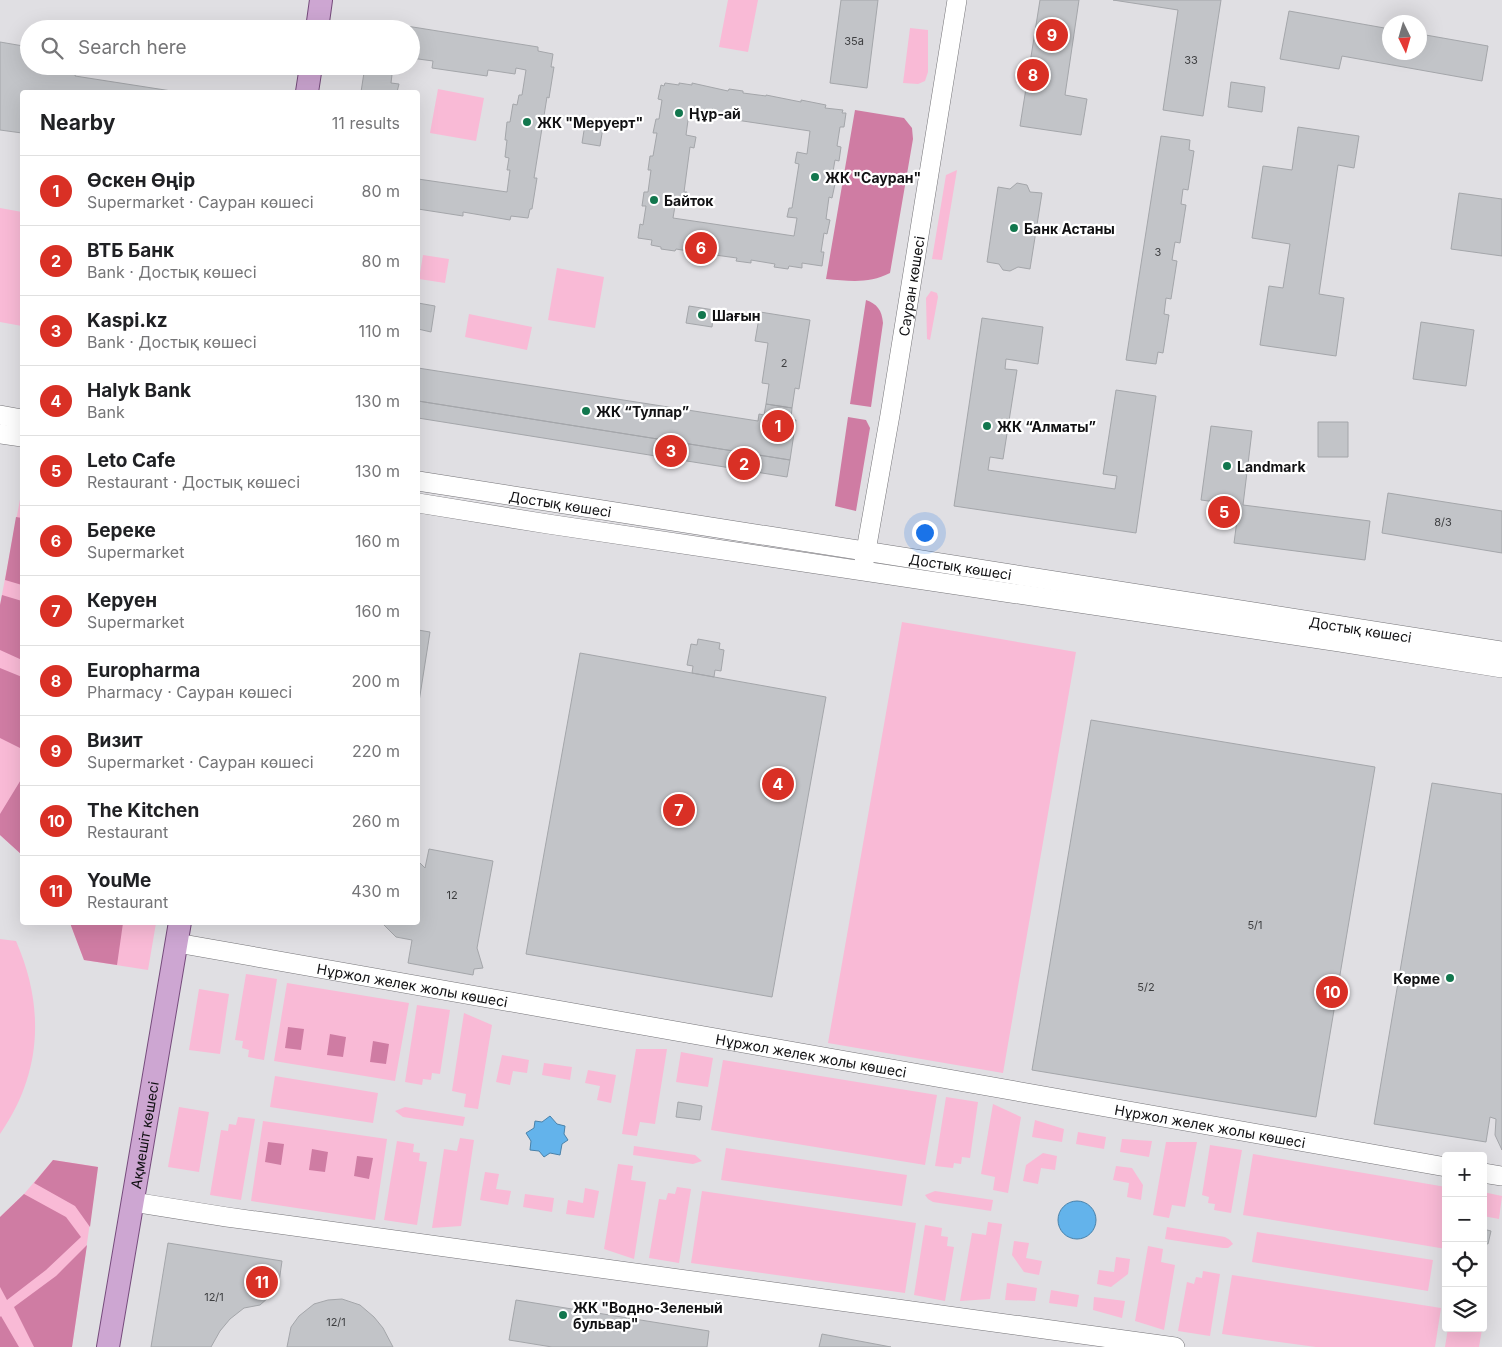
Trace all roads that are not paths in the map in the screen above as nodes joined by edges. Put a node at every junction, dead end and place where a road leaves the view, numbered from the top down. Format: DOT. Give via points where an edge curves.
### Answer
graph roads {
  1 [pos="321,0"];
  2 [pos="957,0"];
  3 [pos="318,20"];
  4 [pos="310,75"];
  5 [pos="307,90"];
  6 [pos="0,415"];
  7 [pos="20,419"];
  8 [pos="0,434"];
  9 [pos="20,437"];
  10 [pos="420,481"];
  11 [pos="420,502"];
  12 [pos="866,551"];
  13 [pos="862,571"];
  14 [pos="1502,651"];
  15 [pos="1502,668"];
  16 [pos="178,933"];
  17 [pos="1442,1166"];
  18 [pos="1487,1174"];
  19 [pos="1502,1176"];
  20 [pos="133,1202"];
  21 [pos="108,1347"];
  22 [pos="1175,1347"];
  1 -- 3 [label="main road"];
  2 -- 12 [label="street, Сауран көшесі"];
  4 -- 5 [label="main road"];
  6 -- 7 [label="street"];
  8 -- 9 [label="street"];
  10 -- 12 [label="street, Достық көшесі"];
  11 -- 13 [label="street, Достық көшесі"];
  12 -- 13 [label="street, Сауран көшесі"];
  12 -- 14 [label="street, Достық көшесі"];
  13 -- 15 [label="street, Достық көшесі"];
  16 -- 17 [label="street, Нұржол желек жолы көшесі"];
  16 -- 20 [label="main road, Ақмешіт көшесі"];
  18 -- 19 [label="street"];
  20 -- 21 [label="main road, Ақмешіт көшесі"];
  20 -- 22 [label="street"];
}
